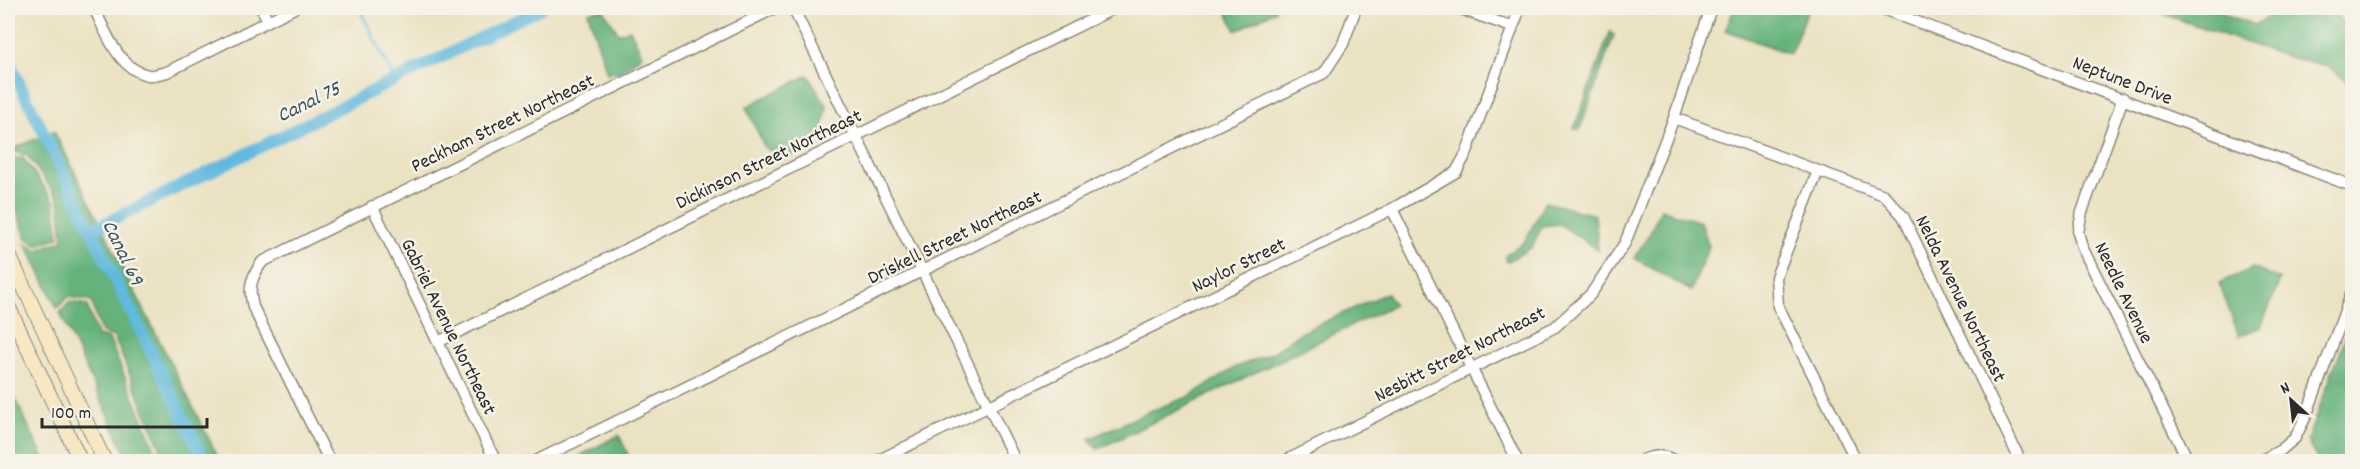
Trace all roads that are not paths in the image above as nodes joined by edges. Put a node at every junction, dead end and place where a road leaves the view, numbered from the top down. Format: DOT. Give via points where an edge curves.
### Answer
graph roads {
  1 [pos="94,8"];
  2 [pos="261,8"];
  3 [pos="294,8"];
  4 [pos="775,8"];
  5 [pos="794,8"];
  6 [pos="1115,8"];
  7 [pos="1356,8"];
  8 [pos="1458,8"];
  9 [pos="1520,8"];
  10 [pos="1712,8"];
  11 [pos="1880,8"];
  12 [pos="268,20"];
  13 [pos="1512,27"];
  14 [pos="2123,98"];
  15 [pos="1674,118"];
  16 [pos="856,135"];
  17 [pos="1818,171"];
  18 [pos="2352,186"];
  19 [pos="372,206"];
  20 [pos="1392,209"];
  21 [pos="8,253"];
  22 [pos="923,272"];
  23 [pos="2352,292"];
  24 [pos="8,306"];
  25 [pos="438,342"];
  26 [pos="1473,368"];
  27 [pos="988,405"];
  28 [pos="81,462"];
  29 [pos="105,462"];
  30 [pos="330,462"];
  31 [pos="496,462"];
  32 [pos="534,462"];
  33 [pos="874,462"];
  34 [pos="1016,462"];
  35 [pos="1283,462"];
  36 [pos="1518,462"];
  37 [pos="1639,462"];
  38 [pos="1677,462"];
  39 [pos="1857,462"];
  40 [pos="2021,462"];
  41 [pos="2189,462"];
  42 [pos="2258,462"];
  1 -- 12 [label="street" via="130,68 150,75 167,72"];
  2 -- 12 [label="street"];
  3 -- 12 [label="street"];
  4 -- 19 [label="street, Peckham Street Northeast"];
  5 -- 16 [label="street"];
  6 -- 16 [label="street, Dickinson Street Northeast"];
  7 -- 22 [label="street, Driskell Street Northeast" via="1343,44 1324,73"];
  8 -- 13 [label="street"];
  9 -- 13 [label="street, Naylor Street"];
  10 -- 15 [label="street, Nesbitt Street Northeast"];
  11 -- 14 [label="street, Neptune Drive"];
  13 -- 20 [label="street, Naylor Street" via="1456,172"];
  14 -- 18 [label="street, Neptune Drive"];
  14 -- 41 [label="street, Needle Avenue" via="2078,232"];
  15 -- 17 [label="street, Nelda Avenue Northeast"];
  15 -- 26 [label="street, Nesbitt Street Northeast" via="1625,243 1591,294 1555,327"];
  16 -- 22 [label="street"];
  16 -- 25 [label="street, Dickinson Street Northeast"];
  17 -- 39 [label="street" via="1776,277 1778,306"];
  17 -- 40 [label="street, Nelda Avenue Northeast" via="1884,195 1903,216"];
  19 -- 25 [label="street, Gabriel Avenue Northeast"];
  19 -- 30 [label="street, Peckham Street Northeast" via="262,262 252,276 249,293"];
  20 -- 26 [label="street"];
  20 -- 27 [label="street, Naylor Street"];
  21 -- 29 [label="main road"];
  22 -- 27 [label="street"];
  22 -- 32 [label="street, Driskell Street Northeast"];
  23 -- 42 [label="street" via="2295,438"];
  24 -- 28 [label="main road"];
  25 -- 31 [label="street, Gabriel Avenue Northeast"];
  26 -- 35 [label="street, Nesbitt Street Northeast"];
  26 -- 36 [label="street"];
  27 -- 33 [label="street, Naylor Street"];
  27 -- 34 [label="street"];
  37 -- 38 [label="street" via="1648,457 1669,456"];
}
